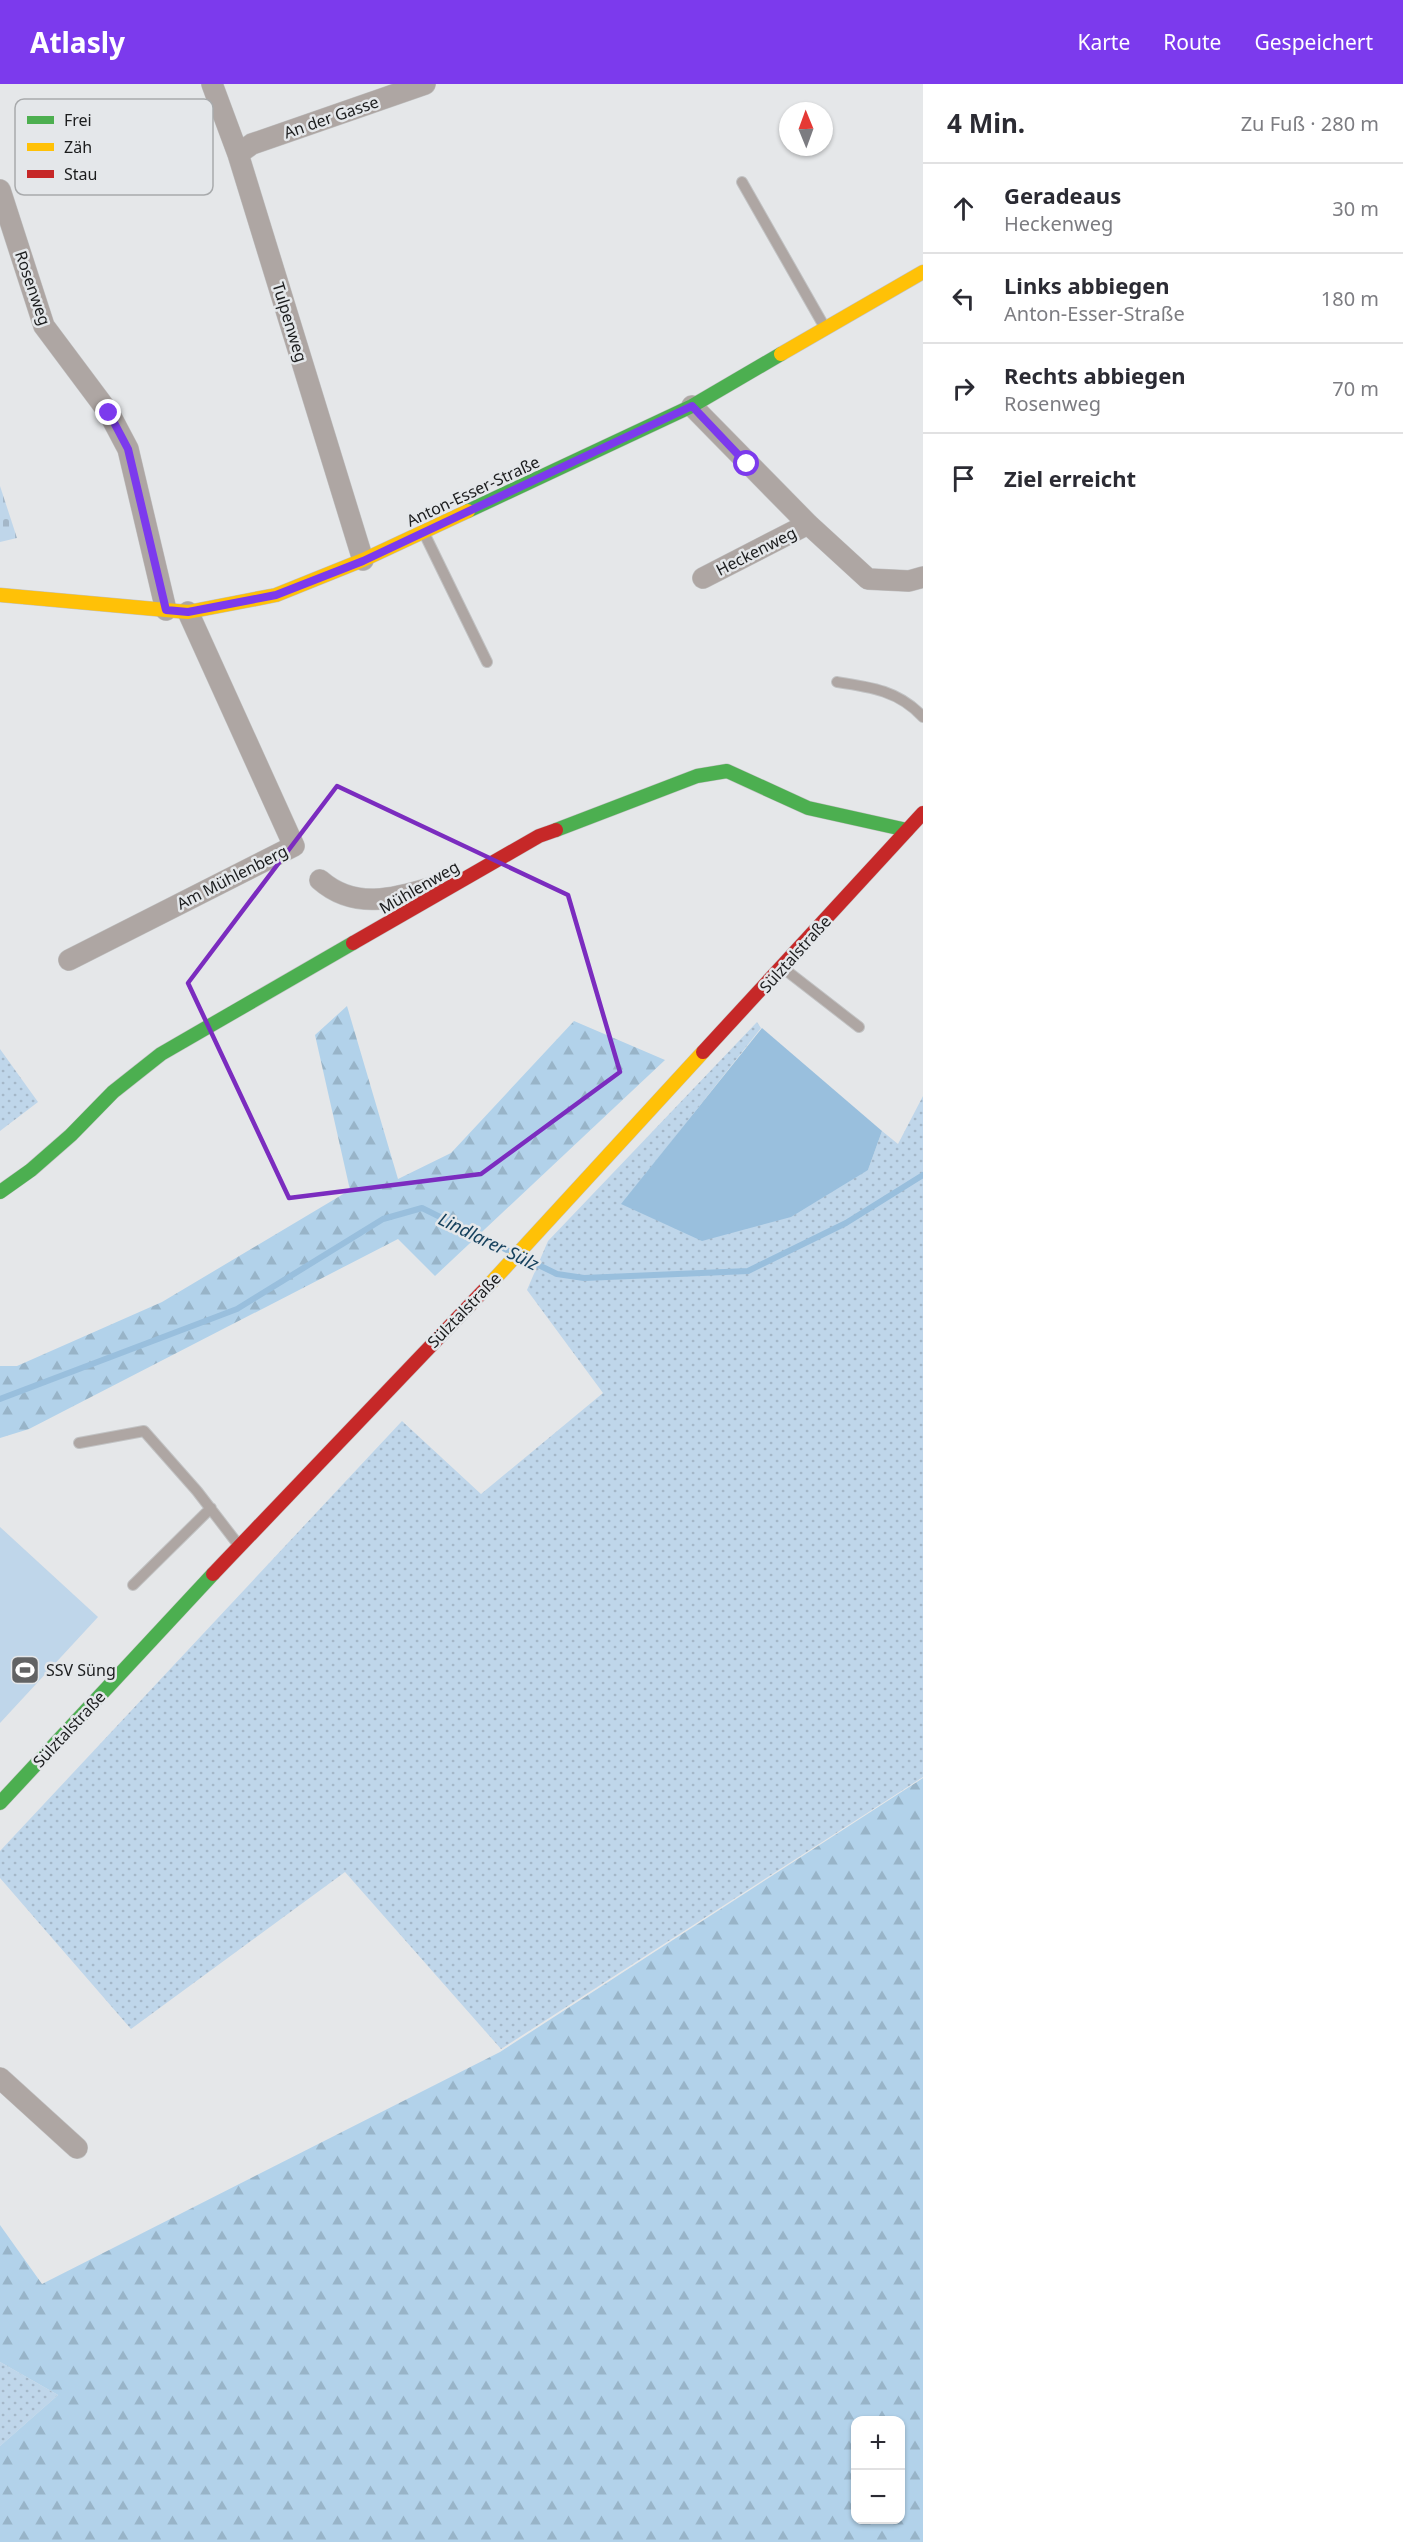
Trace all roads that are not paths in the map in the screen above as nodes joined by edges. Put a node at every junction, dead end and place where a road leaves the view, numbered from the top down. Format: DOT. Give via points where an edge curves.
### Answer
graph roads {
  1 [pos="212,84"];
  2 [pos="425,84"];
  3 [pos="238,154"];
  4 [pos="742,182"];
  5 [pos="0,190"];
  6 [pos="923,272"];
  7 [pos="826,328"];
  8 [pos="692,406"];
  9 [pos="808,524"];
  10 [pos="423,532"];
  11 [pos="363,561"];
  12 [pos="923,577"];
  13 [pos="703,578"];
  14 [pos="0,595"];
  15 [pos="166,610"];
  16 [pos="188,612"];
  17 [pos="487,662"];
  18 [pos="837,682"];
  19 [pos="923,717"];
  20 [pos="923,813"];
  21 [pos="907,830"];
  22 [pos="320,880"];
  23 [pos="451,887"];
  24 [pos="69,960"];
  25 [pos="782,968"];
  26 [pos="859,1027"];
  27 [pos="0,1192"];
  28 [pos="79,1443"];
  29 [pos="211,1508"];
  30 [pos="239,1546"];
  31 [pos="133,1585"];
  32 [pos="0,1803"];
  33 [pos="0,2078"];
  34 [pos="77,2148"];
  1 -- 3 [label="street, Tulpenweg"];
  2 -- 3 [label="street, An der Gasse" via="252,144"];
  3 -- 11 [label="street, Tulpenweg"];
  4 -- 7 [label="lane"];
  5 -- 15 [label="street, Rosenweg" via="44,326 109,413 128,449"];
  6 -- 7 [label="street, Anton-Esser-Straße"];
  7 -- 8 [label="street, Anton-Esser-Straße"];
  8 -- 9 [label="street, Heckenweg"];
  8 -- 10 [label="street, Anton-Esser-Straße"];
  9 -- 12 [label="street, Heckenweg" via="868,579 909,581"];
  9 -- 13 [label="street, Heckenweg"];
  10 -- 11 [label="street, Anton-Esser-Straße"];
  10 -- 17 [label="lane"];
  11 -- 16 [label="street, Anton-Esser-Straße" via="276,595"];
  14 -- 15 [label="street, Anton-Esser-Straße"];
  15 -- 16 [label="street, Anton-Esser-Straße"];
  16 -- 24 [label="street, Am Mühlenberg" via="294,846"];
  18 -- 19 [label="lane" via="892,694 904,699"];
  20 -- 21 [label="street, Sülztalstraße"];
  21 -- 23 [label="street, Mühlenweg" via="808,808 727,771 697,776 538,836"];
  21 -- 25 [label="street, Sülztalstraße"];
  22 -- 23 [label="street" via="339,893 368,901 387,900 437,886"];
  23 -- 27 [label="street, Mühlenweg" via="161,1054 113,1092 31,1170"];
  25 -- 26 [label="lane"];
  25 -- 30 [label="street, Sülztalstraße" via="501,1272"];
  28 -- 29 [label="lane" via="144,1431"];
  29 -- 30 [label="lane"];
  29 -- 31 [label="lane"];
  30 -- 32 [label="street, Sülztalstraße"];
  33 -- 34 [label="street"];
}
